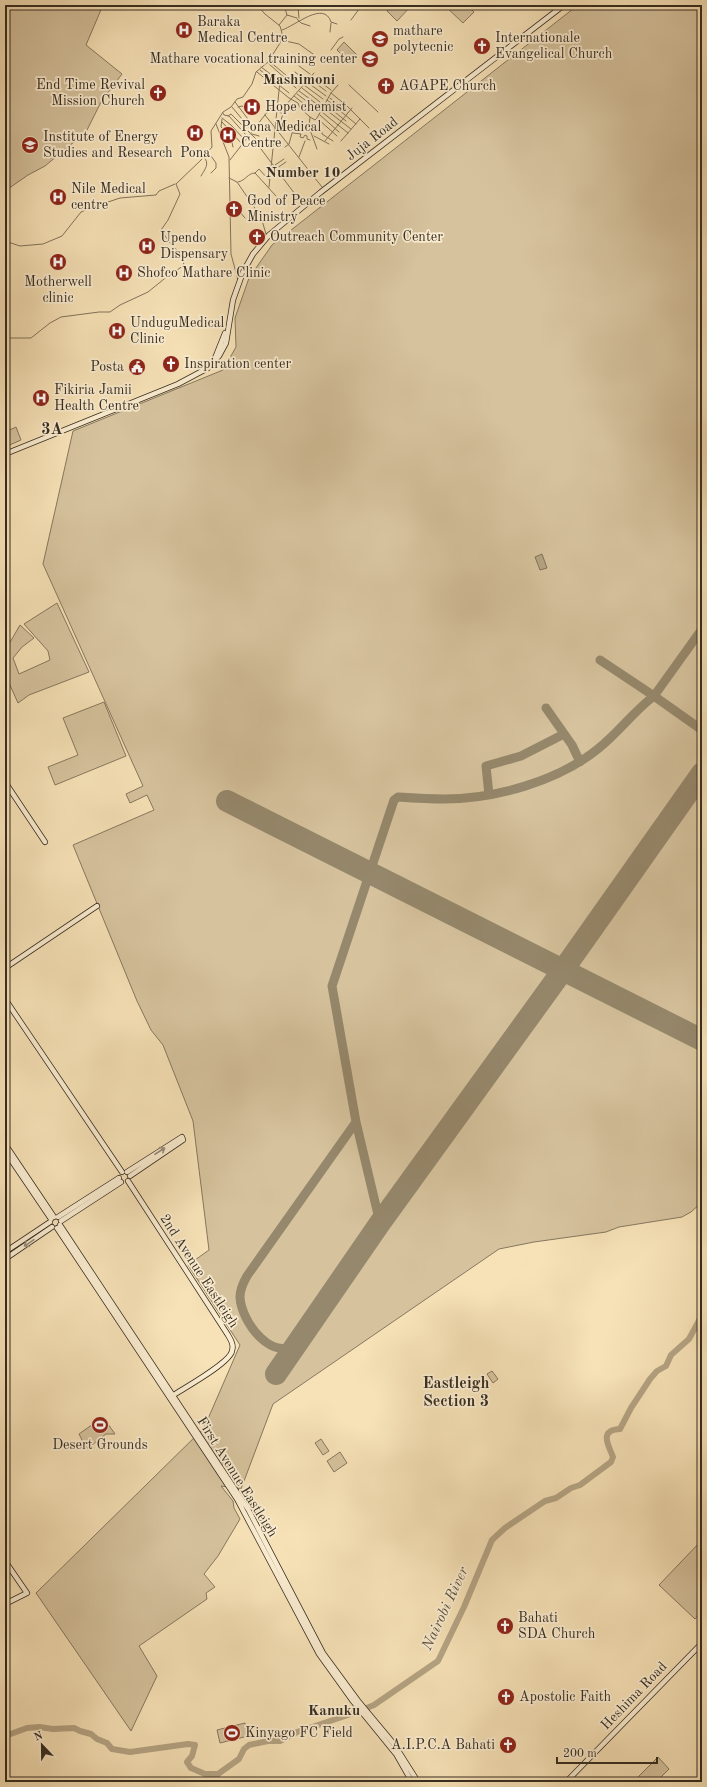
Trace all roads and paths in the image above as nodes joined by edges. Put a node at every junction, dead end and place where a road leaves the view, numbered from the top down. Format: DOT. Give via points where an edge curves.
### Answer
graph roads {
  1 [pos="564,5"];
  2 [pos="5,454"];
  3 [pos="5,782"];
  4 [pos="45,842"];
  5 [pos="97,906"];
  6 [pos="5,968"];
  7 [pos="5,999"];
  8 [pos="5,1144"];
  9 [pos="5,1151"];
  10 [pos="122,1172"];
  11 [pos="129,1174"];
  12 [pos="120,1180"];
  13 [pos="128,1181"];
  14 [pos="55,1222"];
  15 [pos="5,1252"];
  16 [pos="5,1259"];
  17 [pos="172,1396"];
  18 [pos="5,1561"];
  19 [pos="5,1604"];
  20 [pos="702,1644"];
  21 [pos="358,1704"];
  22 [pos="365,1712"];
  23 [pos="412,1782"];
  24 [pos="418,1782"];
  25 [pos="566,1782"];
  1 -- 2 [label="main road, Juja Road" via="271,233 242,272 229,318 226,343 206,369 178,384"];
  3 -- 4 [label="main road"];
  5 -- 6 [label="main road"];
  7 -- 10 [label="main road"];
  8 -- 14 [label="main road"];
  9 -- 14 [label="main road"];
  10 -- 11 [label="main road"];
  10 -- 12 [label="main road"];
  11 -- 11 [label="main road, one-way" via="182,1137 183,1140"];
  11 -- 13 [label="main road"];
  12 -- 13 [label="main road"];
  12 -- 14 [label="main road"];
  13 -- 17 [label="main road, 2nd Avenue Eastleigh" via="228,1336 233,1348 227,1359"];
  14 -- 15 [label="main road"];
  14 -- 16 [label="main road, one-way"];
  14 -- 17 [label="main road, First Avenue Eastleigh"];
  14 -- 21 [label="main road, First Avenue Eastleigh" via="155,1378 237,1499 317,1650"];
  17 -- 21 [label="main road, First Avenue Eastleigh" via="248,1509 323,1653"];
  18 -- 19 [label="main road" via="27,1593"];
  20 -- 25 [label="main road, Heshima Road"];
  21 -- 22 [label="main road, First Avenue Eastleigh"];
  22 -- 23 [label="main road, First Avenue Eastleigh" via="396,1754"];
  22 -- 24 [label="main road, First Avenue Eastleigh" via="401,1754"];
}
